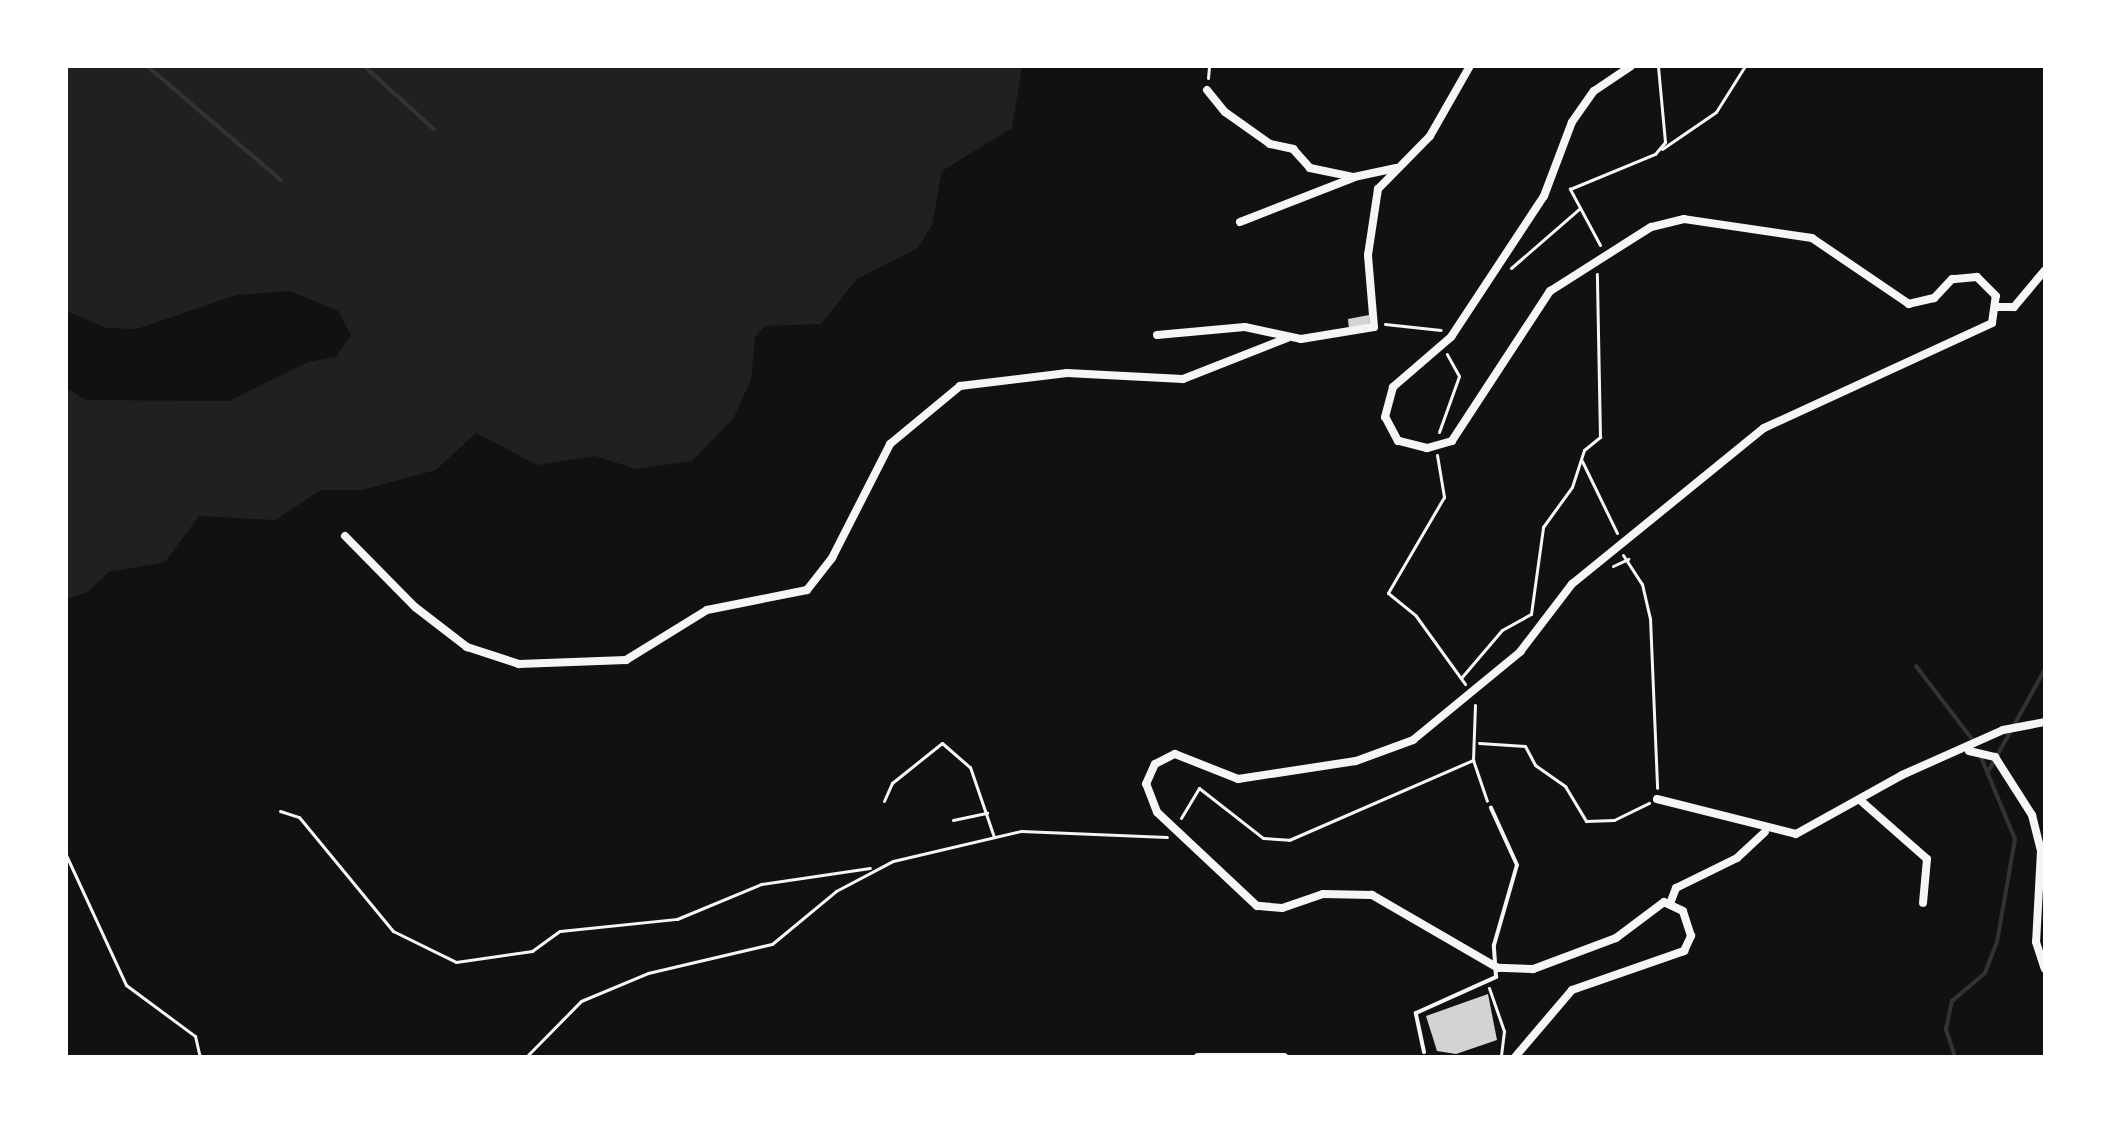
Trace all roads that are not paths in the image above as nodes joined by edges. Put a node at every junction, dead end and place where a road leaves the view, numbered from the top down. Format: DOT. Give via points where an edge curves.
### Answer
graph roads {
  1 [pos="1470,66"];
  2 [pos="1631,66"];
  3 [pos="1207,90"];
  4 [pos="1398,168"];
  5 [pos="1354,177"];
  6 [pos="1240,222"];
  7 [pos="2045,270"];
  8 [pos="1998,307"];
  9 [pos="1157,335"];
  10 [pos="1287,338"];
  11 [pos="345,536"];
  12 [pos="2045,722"];
  13 [pos="1969,751"];
  14 [pos="1657,799"];
  15 [pos="1860,800"];
  16 [pos="1491,808"];
  17 [pos="1765,832"];
  18 [pos="1671,901"];
  19 [pos="1923,903"];
  20 [pos="1498,968"];
  21 [pos="2045,969"];
  22 [pos="1424,1052"];
  23 [pos="1198,1057"];
  24 [pos="1284,1057"];
  25 [pos="1515,1057"];
  1 -- 4 [label="street" via="1441,121"];
  2 -- 8 [label="street" via="1594,91 1572,122 1544,196 1443,345 1387,397 1387,426 1408,445 1437,447 1460,435 1550,291 1662,224 1743,223 1828,245 1901,302 1928,301 1952,279 1970,276 1989,285"];
  3 -- 5 [label="street" via="1263,141 1293,149 1310,168"];
  4 -- 5 [label="street"];
  4 -- 10 [label="street" via="1378,189 1369,238 1377,325 1354,334"];
  5 -- 6 [label="street"];
  7 -- 8 [label="street" via="2014,307"];
  8 -- 20 [label="street" via="1983,330 1943,341 1784,415 1562,593 1520,652 1472,694 1390,751 1255,777 1210,773 1175,754 1148,773 1150,803 1257,906 1282,908 1323,894 1372,895"];
  9 -- 10 [label="street" via="1245,327"];
  10 -- 11 [label="street" via="1183,379 1067,373 960,386 890,444 832,558 807,590 707,610 626,660 519,664 467,647"];
  12 -- 13 [label="street" via="1990,737"];
  13 -- 15 [label="street" via="1902,775"];
  13 -- 21 [label="street" via="1995,757 2039,836 2036,942"];
  14 -- 17 [label="street"];
  15 -- 17 [label="street" via="1807,831"];
  15 -- 19 [label="street" via="1927,859"];
  16 -- 20 [label="lane" via="1517,865 1494,945"];
  17 -- 18 [label="street" via="1737,858 1676,888"];
  18 -- 20 [label="street" via="1616,938 1533,969"];
  18 -- 25 [label="street" via="1690,924 1684,951 1572,990"];
  20 -- 22 [label="lane" via="1487,983 1416,1013"];
  23 -- 24 [label="street"];
}
